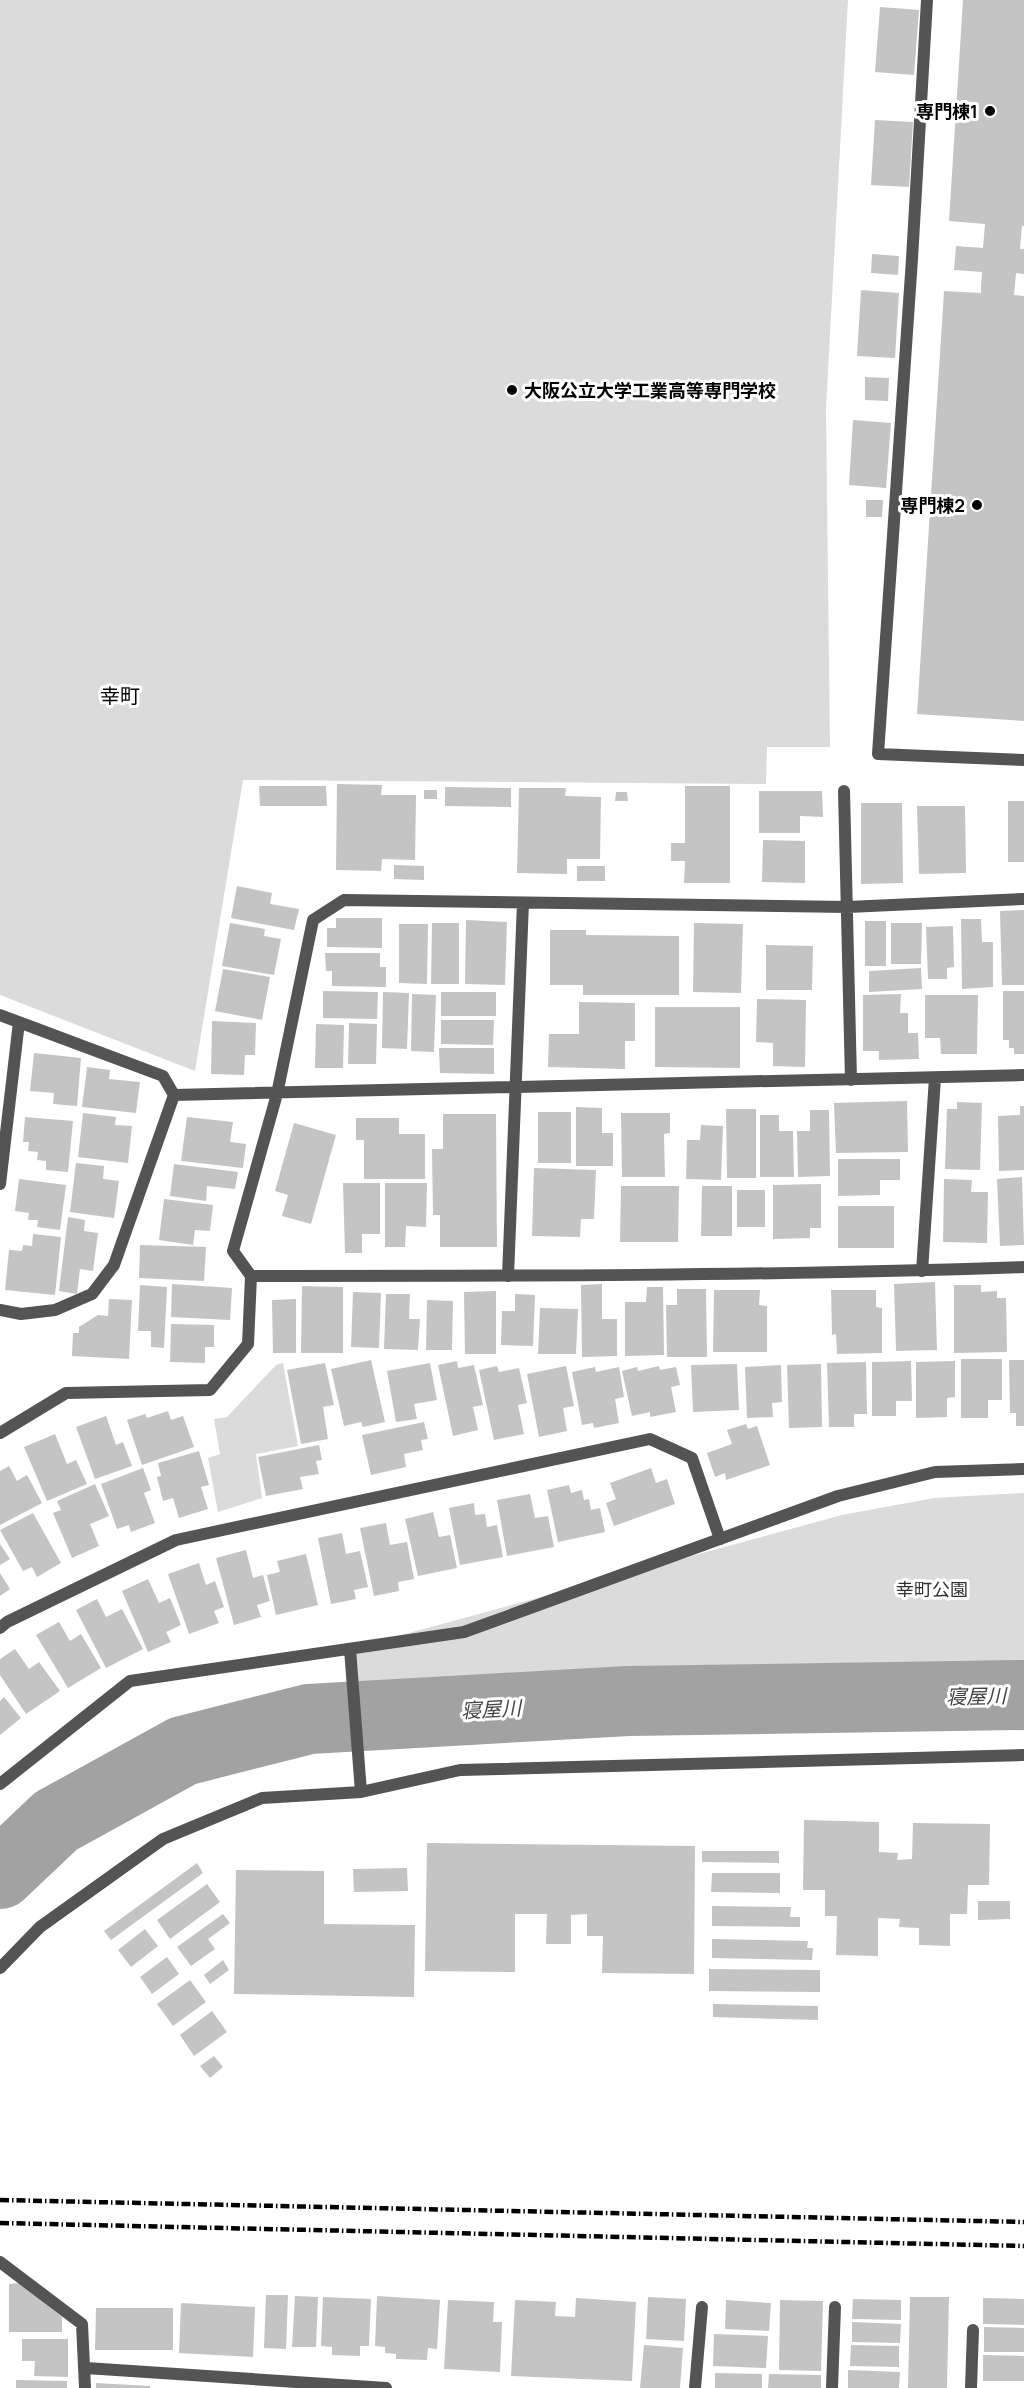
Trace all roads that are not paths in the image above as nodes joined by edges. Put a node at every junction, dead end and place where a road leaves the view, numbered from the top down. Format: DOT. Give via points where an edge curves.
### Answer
graph roads {
  1 [pos="927,0"];
  2 [pos="1024,760"];
  3 [pos="844,791"];
  4 [pos="1024,899"];
  5 [pos="523,903"];
  6 [pos="848,907"];
  7 [pos="0,1015"];
  8 [pos="19,1022"];
  9 [pos="1024,1076"];
  10 [pos="935,1078"];
  11 [pos="851,1080"];
  12 [pos="515,1088"];
  13 [pos="277,1094"];
  14 [pos="174,1095"];
  15 [pos="0,1184"];
  16 [pos="1024,1267"];
  17 [pos="922,1271"];
  18 [pos="251,1276"];
  19 [pos="508,1276"];
  20 [pos="0,1310"];
  21 [pos="0,1433"];
  22 [pos="1024,1469"];
  23 [pos="720,1539"];
  24 [pos="0,1628"];
  25 [pos="350,1649"];
  26 [pos="1024,1755"];
  27 [pos="0,1784"];
  28 [pos="361,1792"];
  29 [pos="0,1968"];
  30 [pos="0,2262"];
  31 [pos="702,2307"];
  32 [pos="835,2307"];
  33 [pos="973,2331"];
  34 [pos="86,2368"];
  35 [pos="85,2388"];
  36 [pos="386,2388"];
  37 [pos="695,2388"];
  38 [pos="832,2388"];
  39 [pos="971,2388"];
  1 -- 2 [label="street" via="878,754"];
  3 -- 6 [label="street"];
  4 -- 6 [label="street"];
  5 -- 6 [label="street"];
  5 -- 12 [label="street"];
  5 -- 13 [label="street" via="344,900 314,920"];
  6 -- 11 [label="street"];
  7 -- 8 [label="street"];
  8 -- 14 [label="street" via="163,1076"];
  8 -- 15 [label="street"];
  9 -- 10 [label="street"];
  10 -- 11 [label="street"];
  10 -- 17 [label="street"];
  11 -- 12 [label="street"];
  12 -- 13 [label="street"];
  12 -- 19 [label="street"];
  13 -- 14 [label="street"];
  13 -- 18 [label="street" via="233,1251"];
  14 -- 20 [label="street" via="114,1265 92,1294 55,1310 21,1314"];
  16 -- 17 [label="street"];
  17 -- 19 [label="street"];
  18 -- 19 [label="street"];
  18 -- 21 [label="street" via="248,1344 210,1390 66,1393"];
  22 -- 23 [label="street" via="935,1472 838,1496"];
  23 -- 24 [label="street" via="692,1458 650,1439 176,1540"];
  23 -- 25 [label="street" via="464,1632"];
  25 -- 27 [label="street" via="130,1681"];
  25 -- 28 [label="street"];
  26 -- 28 [label="street" via="460,1770"];
  28 -- 29 [label="street" via="262,1798 163,1839 40,1927"];
  30 -- 34 [label="street" via="82,2324"];
  31 -- 37 [label="street"];
  32 -- 38 [label="street"];
  33 -- 39 [label="street"];
  34 -- 35 [label="street"];
  34 -- 36 [label="street"];
}
